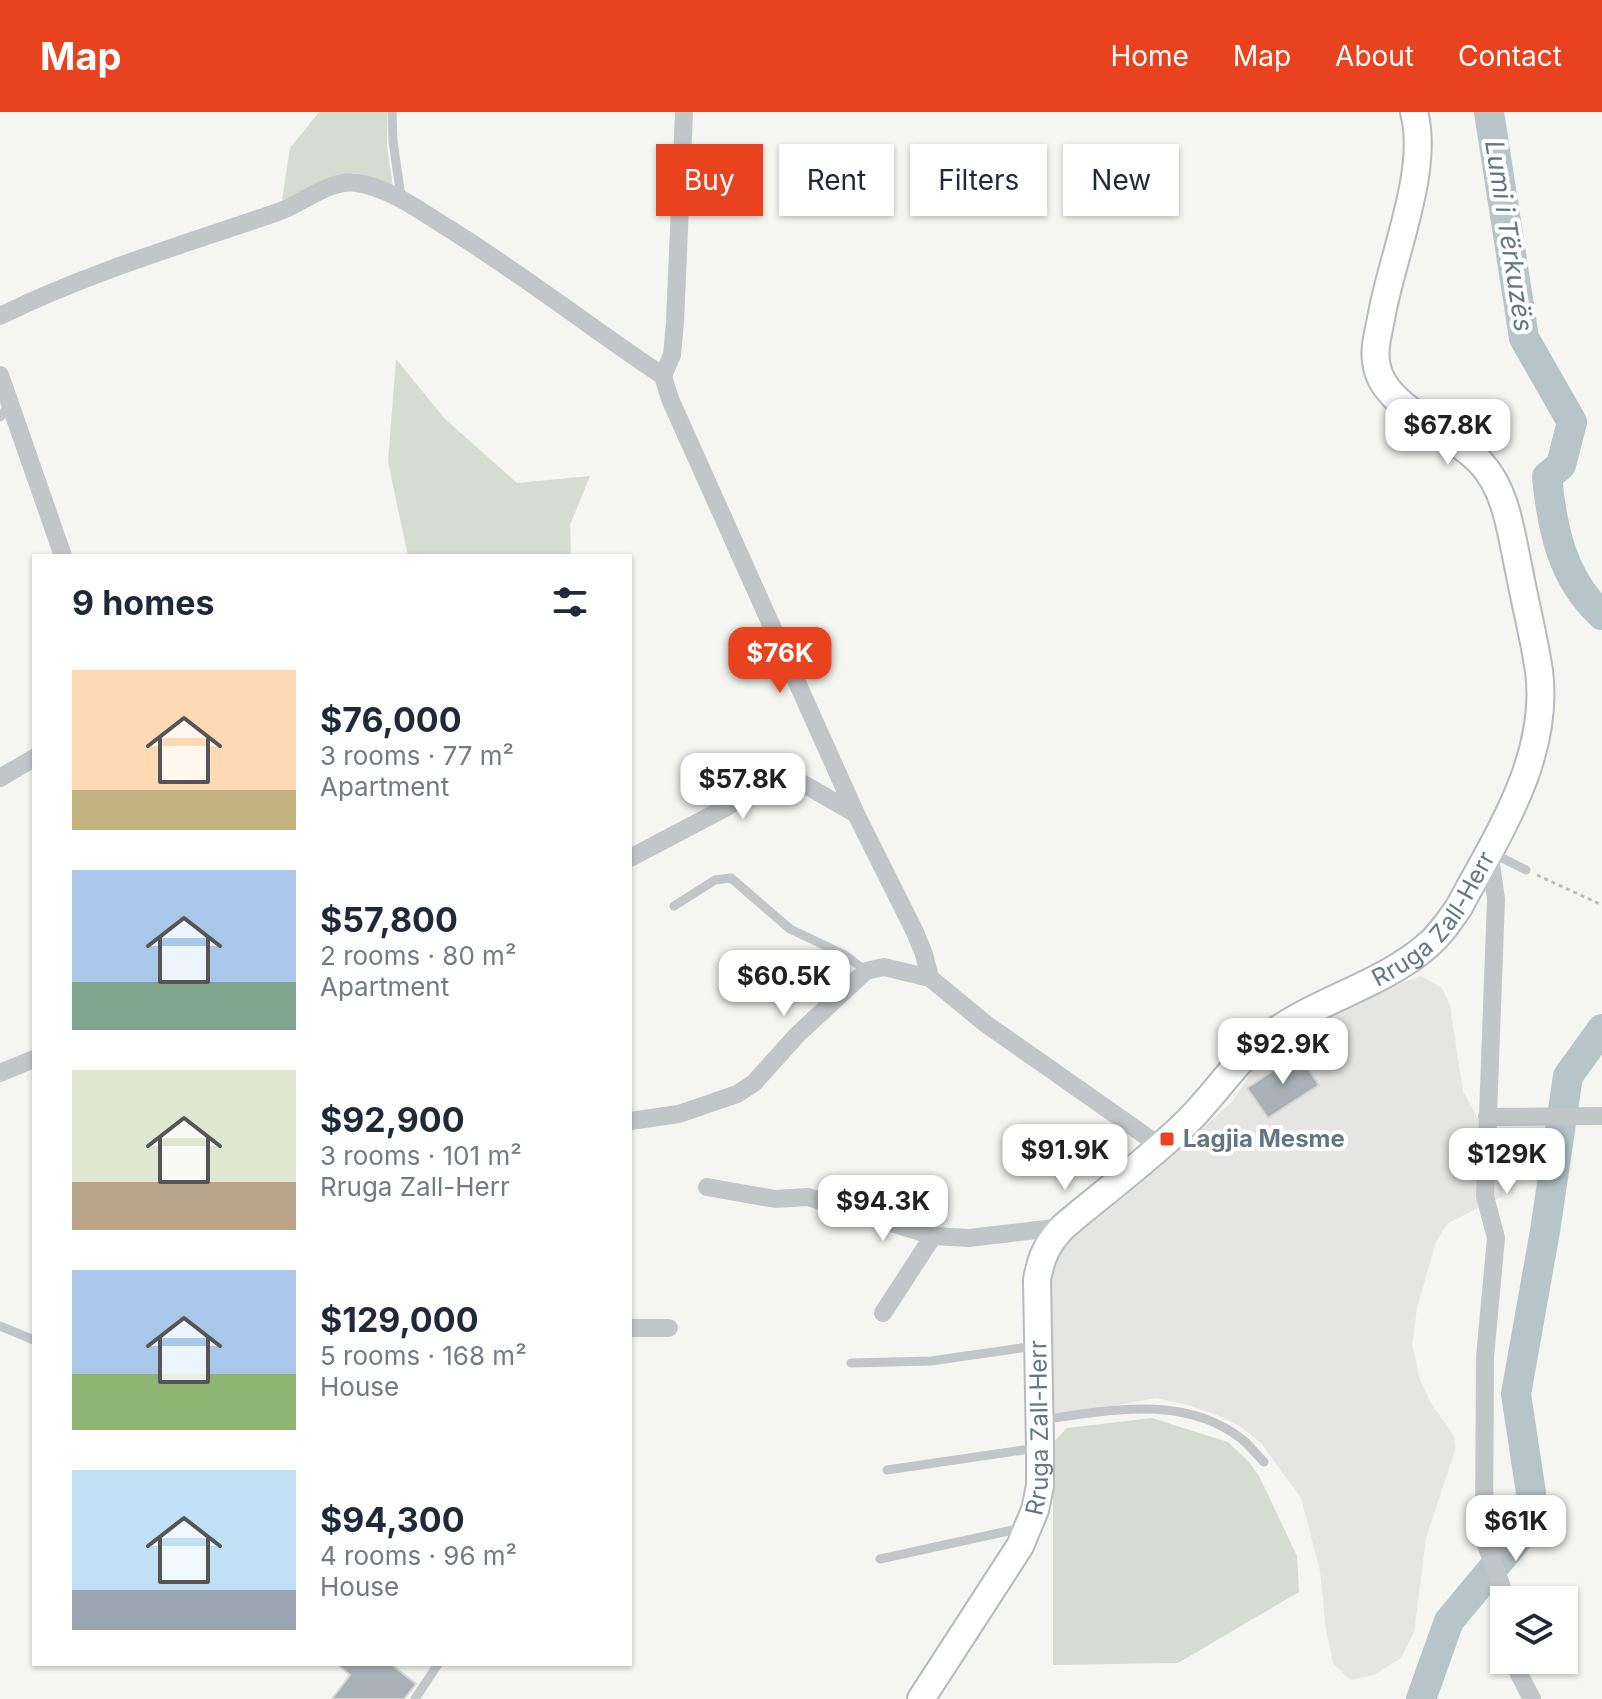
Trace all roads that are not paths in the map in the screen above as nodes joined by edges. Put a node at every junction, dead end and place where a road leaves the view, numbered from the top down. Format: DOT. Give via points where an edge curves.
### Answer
graph roads {
  1 [pos="392,112"];
  2 [pos="684,112"];
  3 [pos="1414,112"];
  4 [pos="402,201"];
  5 [pos="0,316"];
  6 [pos="0,375"];
  7 [pos="663,376"];
  8 [pos="5,410"];
  9 [pos="62,554"];
  10 [pos="32,759"];
  11 [pos="0,778"];
  12 [pos="856,814"];
  13 [pos="1489,851"];
  14 [pos="632,857"];
  15 [pos="1526,870"];
  16 [pos="674,906"];
  17 [pos="866,971"];
  18 [pos="930,978"];
  19 [pos="32,1060"];
  20 [pos="0,1073"];
  21 [pos="1602,1116"];
  22 [pos="1487,1117"];
  23 [pos="632,1121"];
  24 [pos="1160,1146"];
  25 [pos="707,1187"];
  26 [pos="1063,1227"];
  27 [pos="933,1236"];
  28 [pos="883,1313"];
  29 [pos="0,1326"];
  30 [pos="632,1328"];
  31 [pos="669,1328"];
  32 [pos="32,1339"];
  33 [pos="1039,1345"];
  34 [pos="851,1363"];
  35 [pos="1039,1420"];
  36 [pos="1040,1447"];
  37 [pos="1264,1462"];
  38 [pos="887,1470"];
  39 [pos="1029,1526"];
  40 [pos="880,1559"];
  41 [pos="1502,1586"];
  42 [pos="437,1666"];
  43 [pos="1519,1674"];
  44 [pos="415,1699"];
  45 [pos="921,1699"];
  46 [pos="1532,1699"];
  1 -- 4 [label="lane"];
  2 -- 7 [label="street" via="675,322 672,355"];
  3 -- 13 [label="street, Rruga Zall-Herr" via="1418,155 1382,311 1377,367 1384,388 1467,450 1497,487 1509,520 1539,672 1537,737 1529,767"];
  4 -- 5 [label="street" via="362,183 329,187 282,211 87,278"];
  4 -- 7 [label="street" via="508,266"];
  6 -- 8 [label="street"];
  7 -- 12 [label="street"];
  8 -- 9 [label="street"];
  10 -- 11 [label="street"];
  12 -- 14 [label="street" via="800,782 781,778 766,781"];
  12 -- 18 [label="street" via="914,930"];
  13 -- 15 [label="lane"];
  13 -- 22 [label="street" via="1496,899"];
  13 -- 24 [label="street, Rruga Zall-Herr" via="1459,907 1428,945 1263,1041"];
  16 -- 17 [label="lane" via="715,880 731,878 790,929"];
  17 -- 18 [label="street" via="884,967"];
  17 -- 23 [label="street" via="737,1094 679,1114"];
  18 -- 24 [label="street" via="986,1024"];
  19 -- 20 [label="street"];
  21 -- 22 [label="street"];
  22 -- 41 [label="street" via="1485,1196 1496,1238 1485,1357 1483,1504 1486,1545"];
  24 -- 26 [label="street, Rruga Zall-Herr"];
  25 -- 27 [label="street" via="775,1199 808,1197"];
  26 -- 27 [label="street" via="969,1238"];
  26 -- 33 [label="street, Rruga Zall-Herr" via="1040,1259"];
  27 -- 28 [label="street"];
  29 -- 32 [label="lane"];
  30 -- 31 [label="street"];
  33 -- 34 [label="lane" via="931,1361"];
  33 -- 35 [label="street, Rruga Zall-Herr"];
  35 -- 36 [label="street, Rruga Zall-Herr"];
  35 -- 37 [label="lane" via="1163,1409 1219,1426 1242,1439"];
  36 -- 38 [label="lane"];
  36 -- 39 [label="street, Rruga Zall-Herr" via="1040,1486"];
  39 -- 40 [label="lane"];
  39 -- 45 [label="street, Rruga Zall-Herr"];
  42 -- 44 [label="lane"];
  43 -- 46 [label="street"];
}
